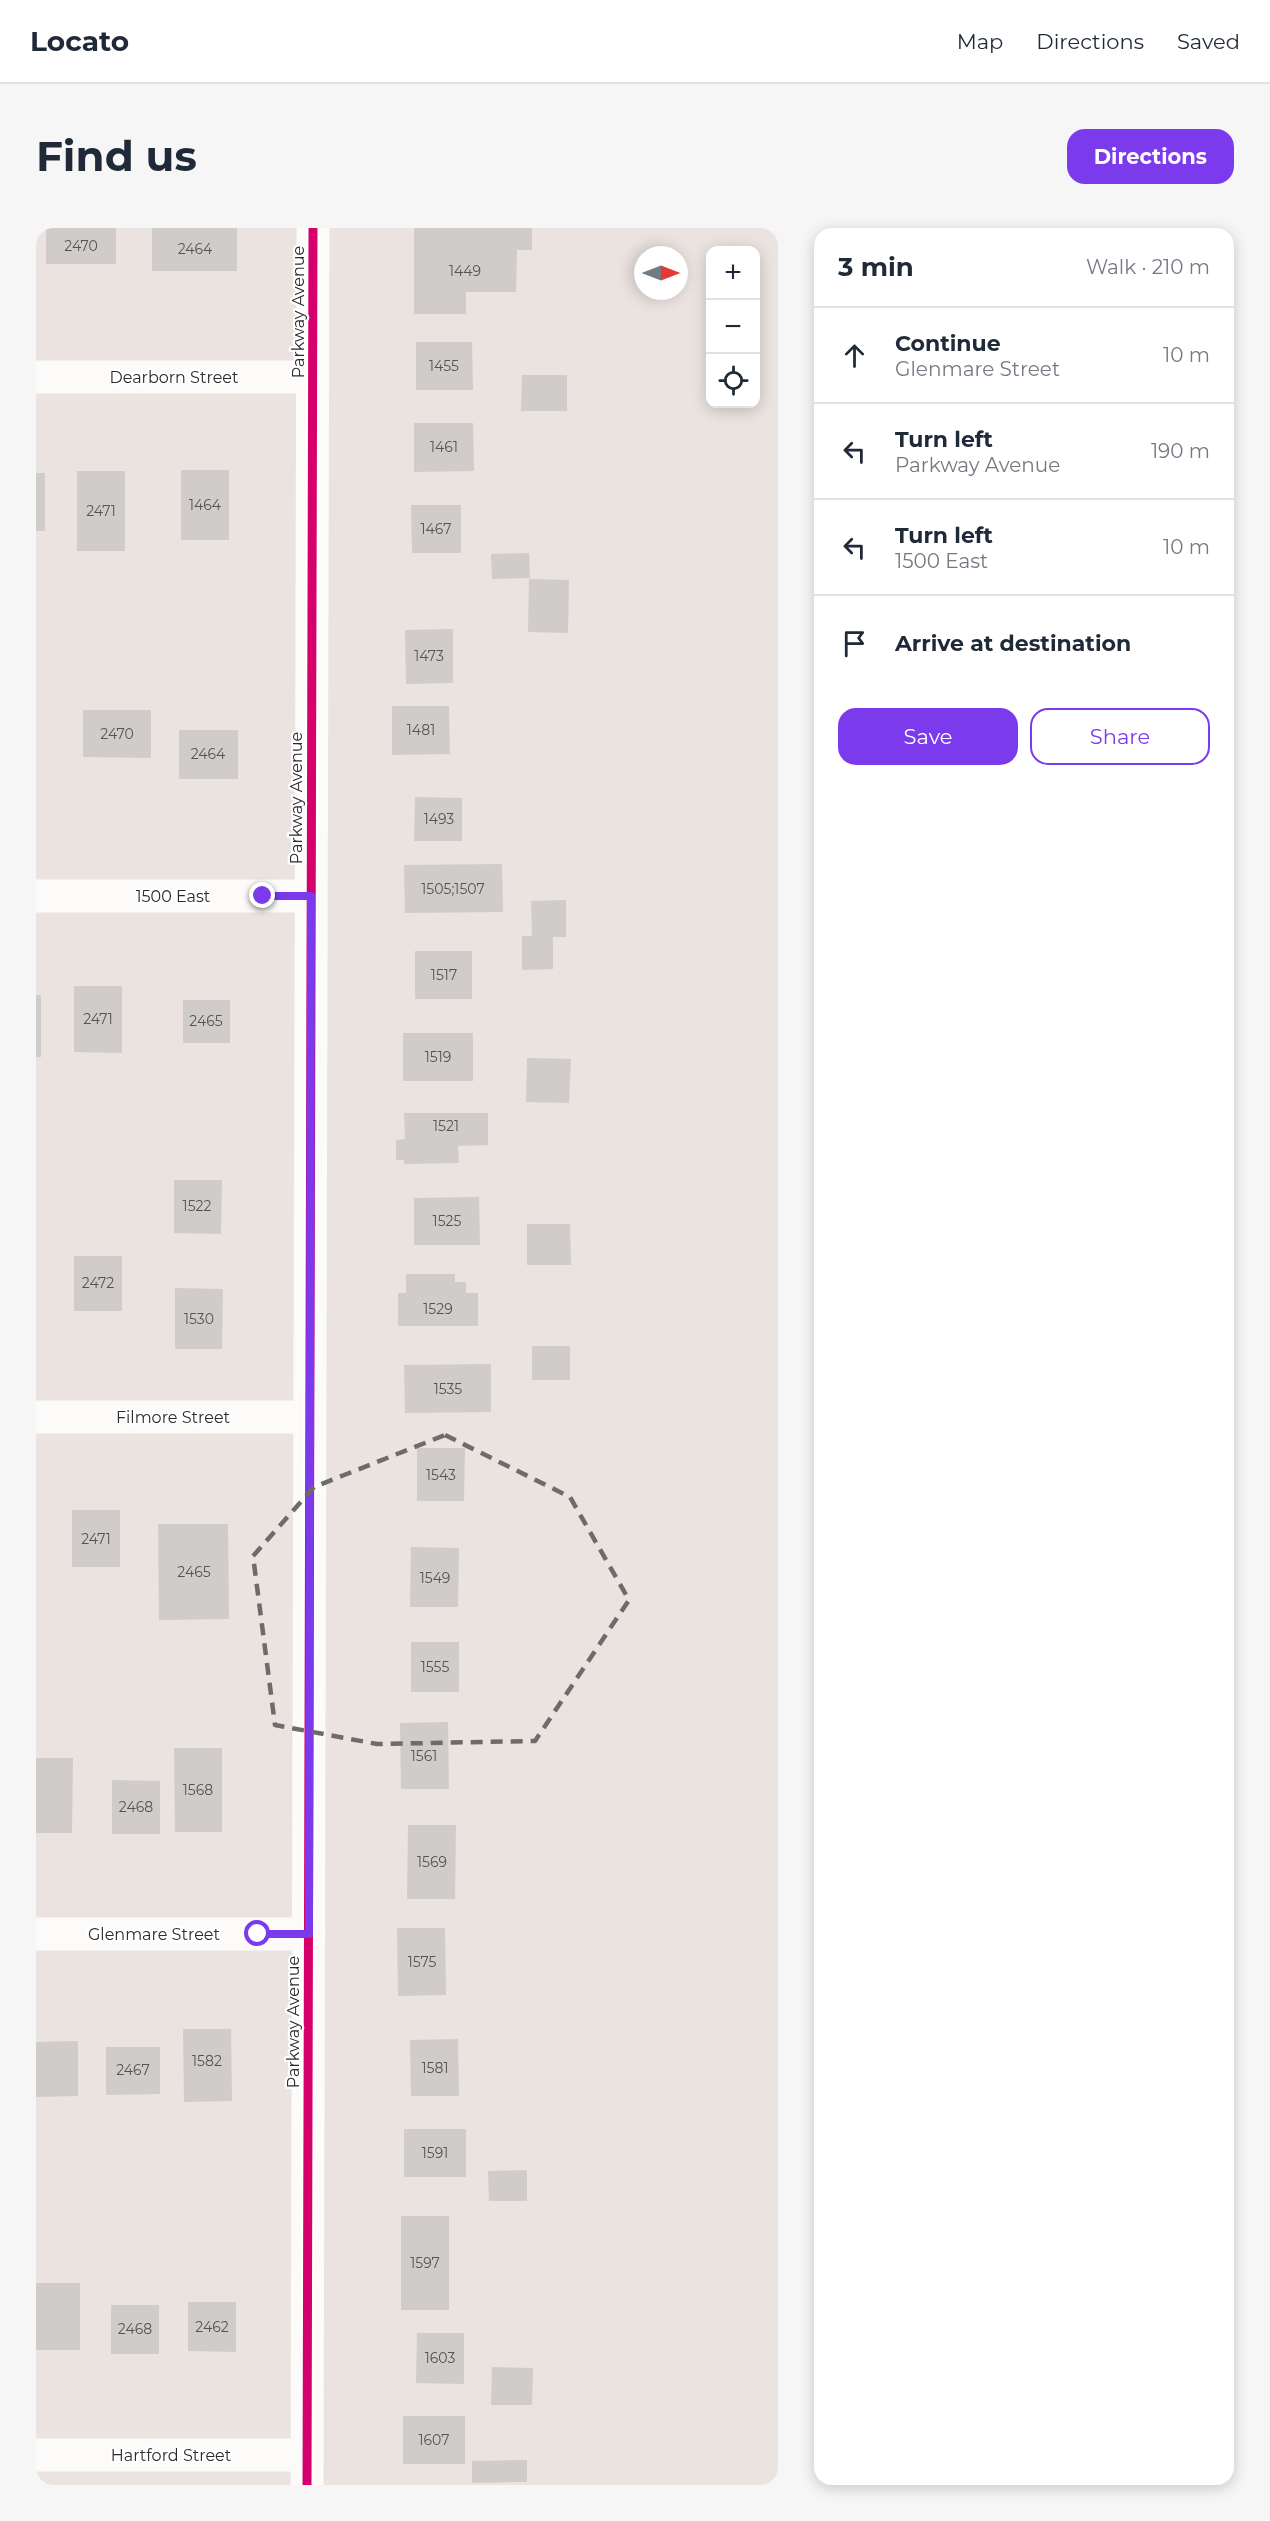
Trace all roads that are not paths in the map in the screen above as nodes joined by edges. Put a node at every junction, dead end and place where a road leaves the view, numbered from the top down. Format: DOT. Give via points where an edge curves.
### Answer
graph roads {
  1 [pos="313,228"];
  2 [pos="36,376"];
  3 [pos="313,376"];
  4 [pos="36,896"];
  5 [pos="311,896"];
  6 [pos="36,1417"];
  7 [pos="310,1417"];
  8 [pos="36,1934"];
  9 [pos="309,1934"];
  10 [pos="36,2455"];
  11 [pos="307,2470"];
  1 -- 3 [label="street, Parkway Avenue"];
  2 -- 3 [label="street, Dearborn Street"];
  3 -- 5 [label="street, Parkway Avenue"];
  4 -- 5 [label="street, 1500 East"];
  5 -- 7 [label="street, Parkway Avenue"];
  6 -- 7 [label="street, Filmore Street"];
  7 -- 9 [label="street, Parkway Avenue"];
  8 -- 9 [label="street, Glenmare Street"];
  9 -- 11 [label="street, Parkway Avenue"];
  10 -- 11 [label="street, Hartford Street"];
}
